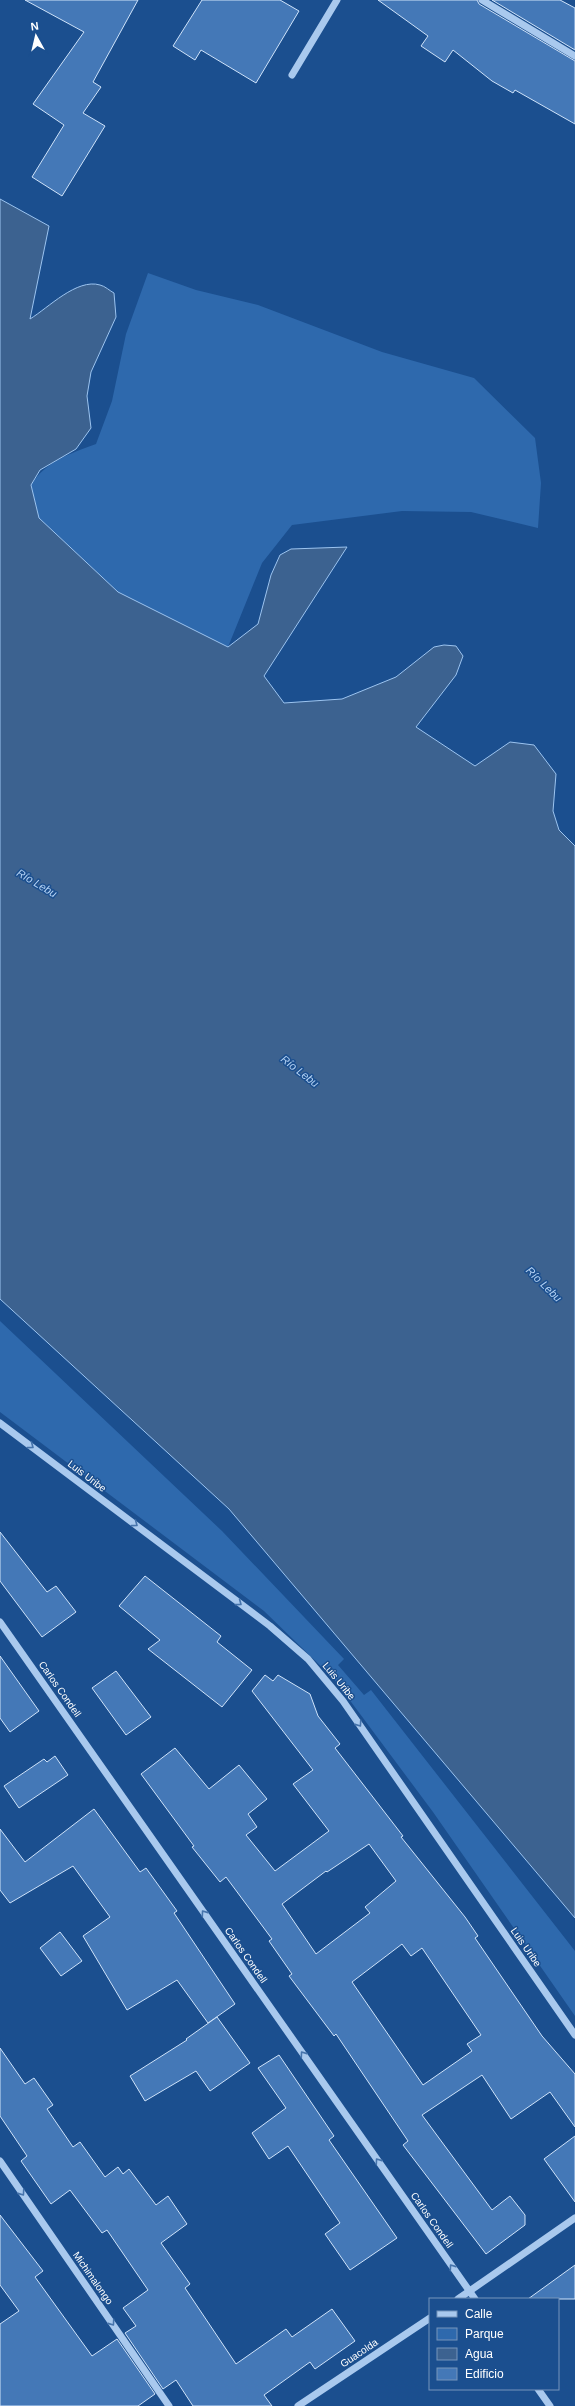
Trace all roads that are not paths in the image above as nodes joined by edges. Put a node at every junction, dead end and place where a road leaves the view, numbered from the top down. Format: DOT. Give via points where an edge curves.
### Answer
graph roads {
  1 [pos="337,0"];
  2 [pos="482,0"];
  3 [pos="575,56"];
  4 [pos="292,75"];
  5 [pos="0,1423"];
  6 [pos="0,1622"];
  7 [pos="575,2036"];
  8 [pos="0,2161"];
  9 [pos="575,2218"];
  10 [pos="469,2291"];
  11 [pos="459,2298"];
  12 [pos="474,2298"];
  13 [pos="429,2319"];
  14 [pos="539,2390"];
  15 [pos="169,2406"];
  16 [pos="298,2406"];
  17 [pos="550,2406"];
  1 -- 4 [label="street"];
  2 -- 3 [label="street"];
  5 -- 7 [label="street, Luis Uribe, one-way" via="270,1626 312,1664 343,1701"];
  10 -- 6 [label="street, Carlos Condell, one-way"];
  8 -- 15 [label="street, Michimalongo, one-way"];
  9 -- 10 [label="street"];
  10 -- 11 [label="street"];
  10 -- 12 [label="street, Carlos Condell"];
  13 -- 16 [label="street, Guacolda"];
  14 -- 17 [label="street"];
}
